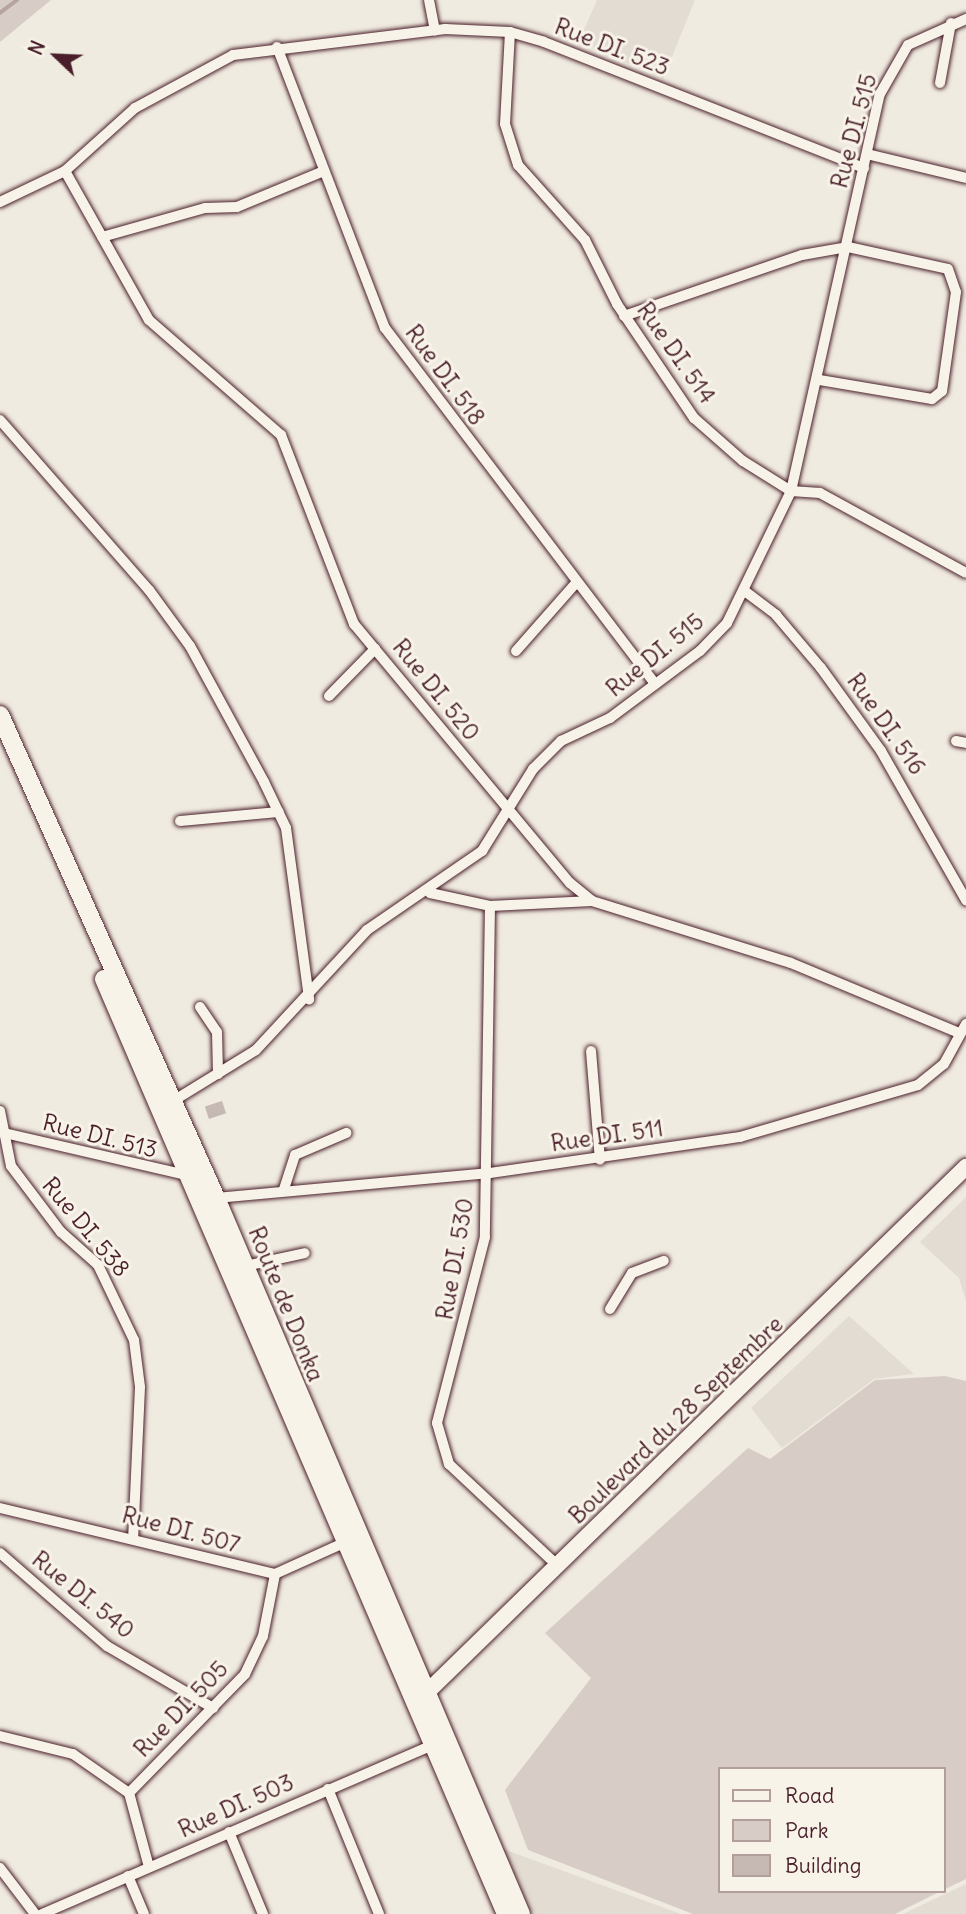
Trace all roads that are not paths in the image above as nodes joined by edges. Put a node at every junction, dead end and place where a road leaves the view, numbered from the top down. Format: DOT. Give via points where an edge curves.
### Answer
graph roads {
  1 [pos="429,0"];
  2 [pos="966,19"];
  3 [pos="951,23"];
  4 [pos="435,30"];
  5 [pos="510,32"];
  6 [pos="277,47"];
  7 [pos="940,83"];
  8 [pos="867,154"];
  9 [pos="864,168"];
  10 [pos="65,170"];
  11 [pos="324,171"];
  12 [pos="966,178"];
  13 [pos="0,202"];
  14 [pos="102,237"];
  15 [pos="848,247"];
  16 [pos="624,316"];
  17 [pos="820,380"];
  18 [pos="0,420"];
  19 [pos="792,491"];
  20 [pos="966,573"];
  21 [pos="575,584"];
  22 [pos="746,592"];
  23 [pos="375,649"];
  24 [pos="516,651"];
  25 [pos="655,684"];
  26 [pos="329,696"];
  27 [pos="0,715"];
  28 [pos="0,742"];
  29 [pos="508,811"];
  30 [pos="279,812"];
  31 [pos="180,821"];
  32 [pos="430,892"];
  33 [pos="966,900"];
  34 [pos="592,901"];
  35 [pos="490,906"];
  36 [pos="309,999"];
  37 [pos="200,1007"];
  38 [pos="962,1029"];
  39 [pos="591,1051"];
  40 [pos="218,1074"];
  41 [pos="173,1101"];
  42 [pos="0,1111"];
  43 [pos="1,1133"];
  44 [pos="345,1133"];
  45 [pos="600,1160"];
  46 [pos="966,1167"];
  47 [pos="490,1173"];
  48 [pos="190,1176"];
  49 [pos="284,1189"];
  50 [pos="216,1198"];
  51 [pos="305,1253"];
  52 [pos="664,1261"];
  53 [pos="245,1266"];
  54 [pos="610,1309"];
  55 [pos="0,1508"];
  56 [pos="133,1539"];
  57 [pos="346,1542"];
  58 [pos="0,1553"];
  59 [pos="558,1566"];
  60 [pos="275,1574"];
  61 [pos="422,1698"];
  62 [pos="213,1709"];
  63 [pos="0,1737"];
  64 [pos="440,1742"];
  65 [pos="328,1789"];
  66 [pos="129,1793"];
  67 [pos="229,1832"];
  68 [pos="149,1867"];
  69 [pos="0,1868"];
  70 [pos="128,1876"];
  71 [pos="36,1914"];
  72 [pos="42,1914"];
  73 [pos="144,1914"];
  74 [pos="263,1914"];
  75 [pos="379,1914"];
  76 [pos="506,1914"];
  77 [pos="521,1914"];
  1 -- 4 [label="street"];
  2 -- 3 [label="street, Rue DI. 515"];
  3 -- 7 [label="street"];
  3 -- 8 [label="street, Rue DI. 515" via="908,44 890,72"];
  4 -- 5 [label="street, Rue DI. 523"];
  4 -- 6 [label="street, Rue DI. 523"];
  5 -- 9 [label="street, Rue DI. 523"];
  5 -- 16 [label="street, Rue DI. 514" via="509,145 585,240"];
  6 -- 10 [label="street, Rue DI. 523" via="233,55 191,73 135,108"];
  6 -- 11 [label="street, Rue DI. 518"];
  8 -- 9 [label="street, Rue DI. 515"];
  8 -- 12 [label="street"];
  9 -- 15 [label="street, Rue DI. 515"];
  10 -- 13 [label="street, Rue DI. 523"];
  10 -- 14 [label="street, Rue DI. 520"];
  11 -- 14 [label="street" via="237,207 205,208"];
  11 -- 21 [label="street, Rue DI. 518" via="376,309 404,359"];
  14 -- 23 [label="street, Rue DI. 520" via="149,320 281,435 337,592"];
  15 -- 16 [label="street" via="802,256"];
  15 -- 17 [label="street, Rue DI. 515"];
  15 -- 17 [label="street" via="948,269 956,292 942,391 918,402"];
  16 -- 19 [label="street, Rue DI. 514" via="694,418 743,461"];
  17 -- 19 [label="street, Rue DI. 515"];
  18 -- 30 [label="street" via="190,646"];
  19 -- 20 [label="street, Rue DI. 514" via="820,493"];
  19 -- 22 [label="street, Rue DI. 515"];
  21 -- 24 [label="street"];
  21 -- 25 [label="street, Rue DI. 518"];
  22 -- 25 [label="street, Rue DI. 515" via="700,651"];
  22 -- 33 [label="street, Rue DI. 516" via="785,626 873,740 927,822"];
  23 -- 26 [label="street"];
  23 -- 29 [label="street, Rue DI. 520"];
  25 -- 29 [label="street, Rue DI. 515" via="590,732 561,741 533,769"];
  27 -- 41 [label="main road, Route de Donka"];
  28 -- 48 [label="main road, Route de Donka"];
  29 -- 32 [label="street, Rue DI. 515" via="481,851"];
  29 -- 34 [label="street, Rue DI. 520"];
  30 -- 31 [label="street"];
  30 -- 36 [label="street"];
  32 -- 35 [label="street"];
  32 -- 36 [label="street, Rue DI. 515" via="367,930"];
  34 -- 35 [label="street"];
  34 -- 38 [label="street, Rue DI. 520" via="791,963"];
  35 -- 47 [label="street, Rue DI. 530"];
  36 -- 40 [label="street, Rue DI. 515" via="256,1051"];
  37 -- 40 [label="street" via="217,1032"];
  38 -- 45 [label="street, Rue DI. 511" via="944,1064 919,1086 740,1137"];
  39 -- 45 [label="street"];
  40 -- 41 [label="street, Rue DI. 515"];
  41 -- 50 [label="main road, Route de Donka"];
  42 -- 43 [label="street, Rue DI. 538"];
  43 -- 48 [label="street, Rue DI. 513"];
  43 -- 56 [label="street, Rue DI. 538" via="11,1166 61,1232 98,1265 134,1340 140,1387"];
  44 -- 49 [label="street" via="295,1155"];
  45 -- 47 [label="street, Rue DI. 511"];
  46 -- 59 [label="main road, Boulevard du 28 Septembre"];
  47 -- 49 [label="street, Rue DI. 511"];
  47 -- 59 [label="street, Rue DI. 530" via="485,1237 468,1324 437,1423 439,1439 449,1464"];
  48 -- 57 [label="main road, Route de Donka"];
  49 -- 50 [label="street, Rue DI. 511"];
  50 -- 53 [label="main road, Route de Donka"];
  51 -- 53 [label="street" via="259,1258"];
  52 -- 54 [label="street" via="632,1273"];
  53 -- 61 [label="main road, Route de Donka"];
  55 -- 56 [label="street, Rue DI. 507"];
  56 -- 60 [label="street, Rue DI. 507"];
  57 -- 60 [label="street"];
  57 -- 61 [label="main road, Route de Donka"];
  58 -- 62 [label="street, Rue DI. 540" via="107,1646"];
  59 -- 61 [label="main road, Boulevard du 28 Septembre"];
  60 -- 62 [label="street, Rue DI. 505" via="264,1636 245,1674"];
  61 -- 64 [label="main road, Route de Donka"];
  62 -- 66 [label="street, Rue DI. 505"];
  63 -- 66 [label="street" via="73,1754"];
  64 -- 65 [label="street, Rue DI. 503"];
  64 -- 76 [label="main road, Route de Donka"];
  64 -- 77 [label="main road, Route de Donka"];
  65 -- 67 [label="street, Rue DI. 503"];
  65 -- 75 [label="street"];
  66 -- 68 [label="street"];
  67 -- 68 [label="street, Rue DI. 503"];
  67 -- 74 [label="street"];
  68 -- 70 [label="street, Rue DI. 503"];
  69 -- 71 [label="street"];
  70 -- 72 [label="street, Rue DI. 503"];
  70 -- 73 [label="street"];
}
